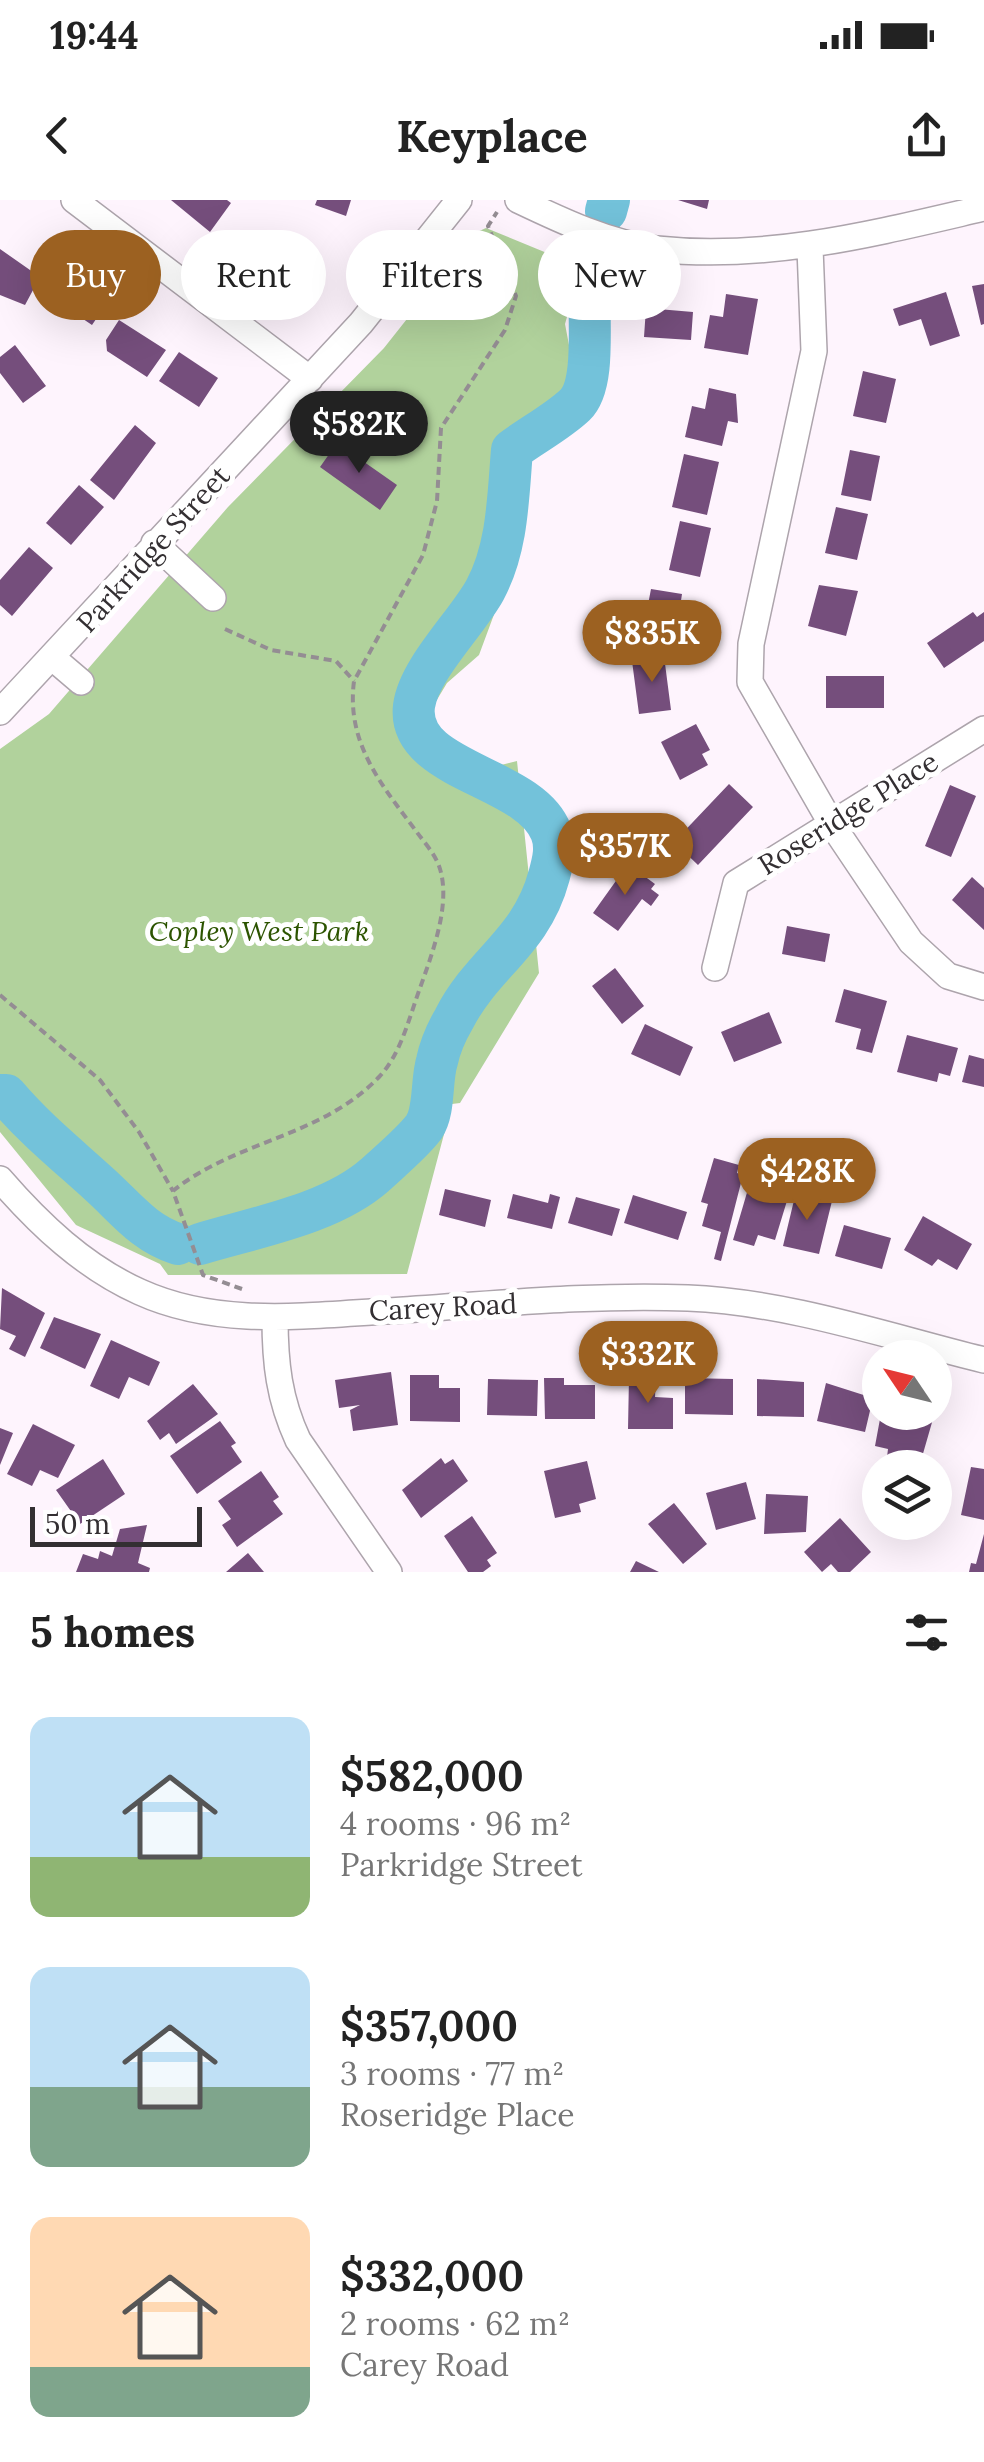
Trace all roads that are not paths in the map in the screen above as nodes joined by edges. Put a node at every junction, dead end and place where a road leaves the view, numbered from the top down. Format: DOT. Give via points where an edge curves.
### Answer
graph roads {
  1 [pos="74,200"];
  2 [pos="459,200"];
  3 [pos="518,200"];
  4 [pos="984,208"];
  5 [pos="810,248"];
  6 [pos="310,379"];
  7 [pos="154,542"];
  8 [pos="212,598"];
  9 [pos="54,659"];
  10 [pos="80,682"];
  11 [pos="0,712"];
  12 [pos="984,728"];
  13 [pos="832,823"];
  14 [pos="715,968"];
  15 [pos="984,987"];
  16 [pos="0,1178"];
  17 [pos="275,1318"];
  18 [pos="984,1360"];
  19 [pos="389,1572"];
  1 -- 6 [label="street"];
  2 -- 6 [label="street, Parkridge Street"];
  3 -- 5 [label="street" via="572,225 655,249"];
  4 -- 5 [label="street"];
  5 -- 13 [label="street" via="814,352 750,644 750,682"];
  6 -- 7 [label="street, Parkridge Street"];
  7 -- 8 [label="street"];
  7 -- 9 [label="street, Parkridge Street"];
  9 -- 10 [label="street"];
  9 -- 11 [label="street, Parkridge Street"];
  12 -- 13 [label="street, Roseridge Place"];
  13 -- 14 [label="street, Roseridge Place" via="736,883"];
  13 -- 15 [label="street" via="911,942 948,976"];
  16 -- 17 [label="street, Carey Road" via="51,1234 140,1292 209,1312"];
  17 -- 18 [label="street, Carey Road" via="693,1298 800,1314"];
  17 -- 19 [label="street" via="275,1363 287,1416"];
}
